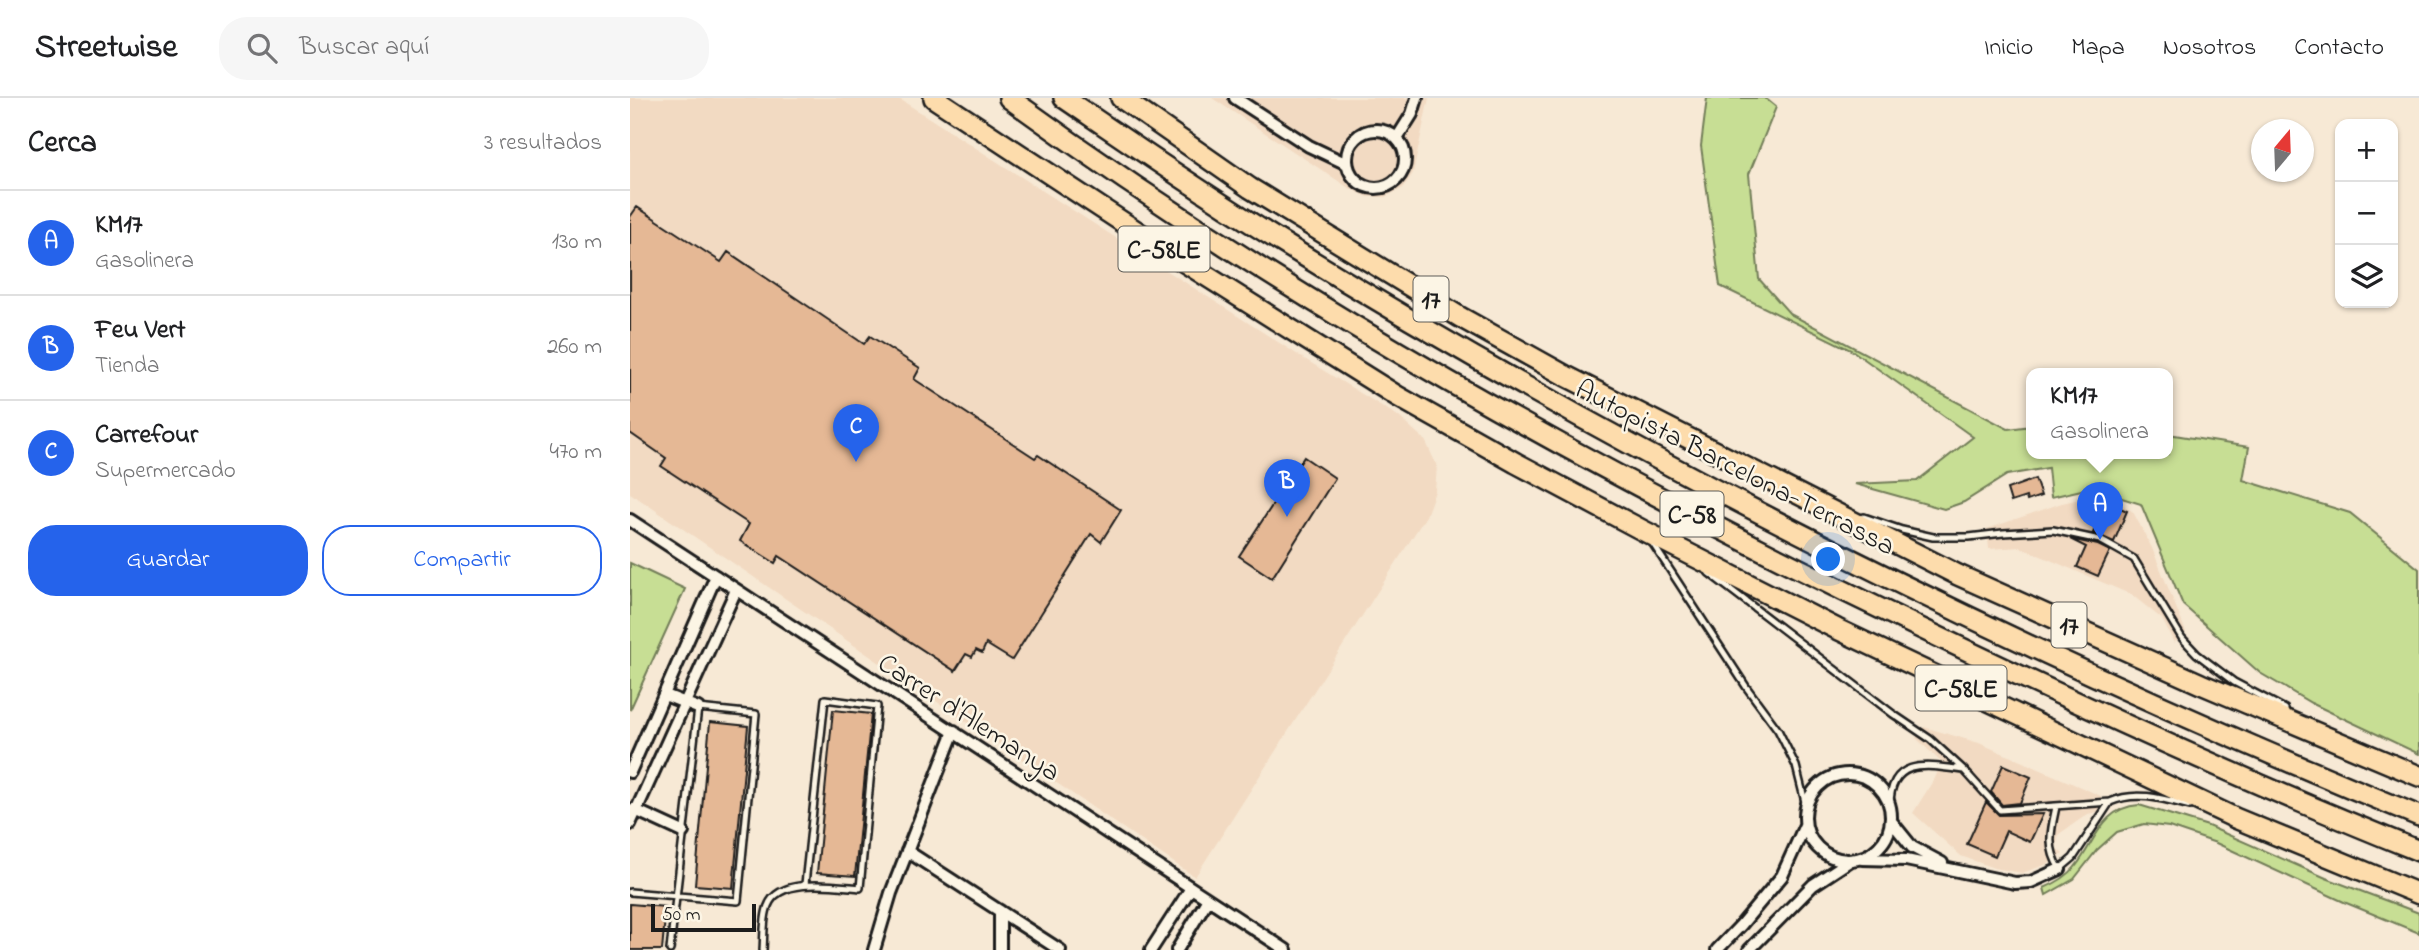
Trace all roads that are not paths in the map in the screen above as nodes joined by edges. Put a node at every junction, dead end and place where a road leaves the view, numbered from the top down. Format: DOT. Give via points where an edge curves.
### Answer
graph roads {
  1 [pos="934,98"];
  2 [pos="1009,98"];
  3 [pos="1064,98"];
  4 [pos="1121,98"];
  5 [pos="1235,98"];
  6 [pos="1417,98"];
  7 [pos="1397,138"];
  8 [pos="1347,164"];
  9 [pos="1757,475"];
  10 [pos="1815,494"];
  11 [pos="1852,512"];
  12 [pos="630,520"];
  13 [pos="1642,530"];
  14 [pos="1689,554"];
  15 [pos="716,576"];
  16 [pos="736,590"];
  17 [pos="665,695"];
  18 [pos="686,703"];
  19 [pos="698,708"];
  20 [pos="2287,711"];
  21 [pos="2298,716"];
  22 [pos="954,732"];
  23 [pos="2387,762"];
  24 [pos="1964,770"];
  25 [pos="630,772"];
  26 [pos="2419,776"];
  27 [pos="2110,802"];
  28 [pos="1806,806"];
  29 [pos="1890,807"];
  30 [pos="2056,807"];
  31 [pos="633,809"];
  32 [pos="2419,816"];
  33 [pos="2235,818"];
  34 [pos="1891,821"];
  35 [pos="630,824"];
  36 [pos="1805,825"];
  37 [pos="683,832"];
  38 [pos="907,851"];
  39 [pos="2419,851"];
  40 [pos="1856,860"];
  41 [pos="1954,869"];
  42 [pos="2060,869"];
  43 [pos="805,884"];
  44 [pos="1191,888"];
  45 [pos="630,892"];
  46 [pos="2419,894"];
  47 [pos="676,896"];
  48 [pos="1208,899"];
  49 [pos="1000,911"];
  50 [pos="670,950"];
  51 [pos="763,950"];
  52 [pos="874,950"];
  53 [pos="1000,950"];
  54 [pos="1060,950"];
  55 [pos="1151,950"];
  56 [pos="1177,950"];
  57 [pos="1286,950"];
  58 [pos="1717,950"];
  59 [pos="1749,950"];
  1 -- 13 [label="highway, C-58LE" via="1397,396"];
  2 -- 39 [label="highway, C-58" via="1262,269 1471,393 1689,513 2084,706"];
  3 -- 32 [label="highway, Autopista Barcelona-Terrassa / C-58" via="1246,220 1577,416 1838,552 2095,675"];
  4 -- 9 [label="highway, 17" via="1250,188 1449,310"];
  5 -- 8 [label="street" via="1309,146"];
  6 -- 7 [label="street"];
  7 -- 8 [label="street" via="1385,130 1363,132 1350,144"];
  7 -- 8 [label="street" via="1404,148 1405,165 1392,184 1363,186"];
  9 -- 10 [label="lane"];
  9 -- 23 [label="highway, 17" via="1958,575"];
  11 -- 20 [label="lane" via="1933,537 2053,530 2100,540 2134,559 2182,638 2197,654 2234,682"];
  12 -- 15 [label="street, Carrer d'Alemanya"];
  13 -- 14 [label="highway, C-58LE"];
  13 -- 28 [label="lane" via="1778,730 1796,766"];
  14 -- 24 [label="lane" via="1720,583 1930,739"];
  14 -- 33 [label="highway, C-58LE"];
  15 -- 16 [label="street, Carrer d'Alemanya"];
  15 -- 17 [label="street"];
  16 -- 18 [label="street"];
  16 -- 22 [label="street, Carrer d'Alemanya"];
  17 -- 18 [label="street"];
  17 -- 25 [label="street"];
  18 -- 19 [label="street"];
  18 -- 31 [label="street"];
  19 -- 37 [label="lane"];
  19 -- 47 [label="lane" via="756,714 738,901"];
  21 -- 23 [label="lane"];
  22 -- 38 [label="street"];
  22 -- 44 [label="street, Carrer d'Alemanya"];
  23 -- 26 [label="highway"];
  24 -- 29 [label="lane" via="1908,769 1894,782"];
  24 -- 30 [label="lane" via="2000,810"];
  27 -- 30 [label="lane"];
  27 -- 33 [label="lane" via="2137,795"];
  27 -- 42 [label="lane" via="2073,858"];
  28 -- 29 [label="street" via="1825,780 1849,774 1878,786"];
  28 -- 36 [label="street"];
  29 -- 34 [label="street"];
  30 -- 42 [label="lane" via="2049,836"];
  31 -- 35 [label="street"];
  31 -- 37 [label="street"];
  33 -- 46 [label="highway, C-58LE"];
  34 -- 40 [label="street" via="1884,842"];
  34 -- 41 [label="street" via="1912,847"];
  36 -- 40 [label="street" via="1824,853"];
  36 -- 58 [label="street" via="1782,876"];
  37 -- 47 [label="lane"];
  38 -- 49 [label="street"];
  38 -- 52 [label="street"];
  40 -- 41 [label="street" via="1906,860"];
  40 -- 59 [label="street" via="1813,885"];
  41 -- 42 [label="street" via="2015,883 2031,882"];
  43 -- 43 [label="lane" via="860,888 877,706 825,699"];
  43 -- 51 [label="lane" via="777,893 768,906"];
  44 -- 48 [label="street, Carrer d'Alemanya"];
  44 -- 55 [label="street"];
  45 -- 47 [label="lane"];
  47 -- 50 [label="lane"];
  48 -- 56 [label="street"];
  48 -- 57 [label="street, Carrer d'Alemanya"];
  49 -- 53 [label="street"];
  49 -- 54 [label="street"];
}
